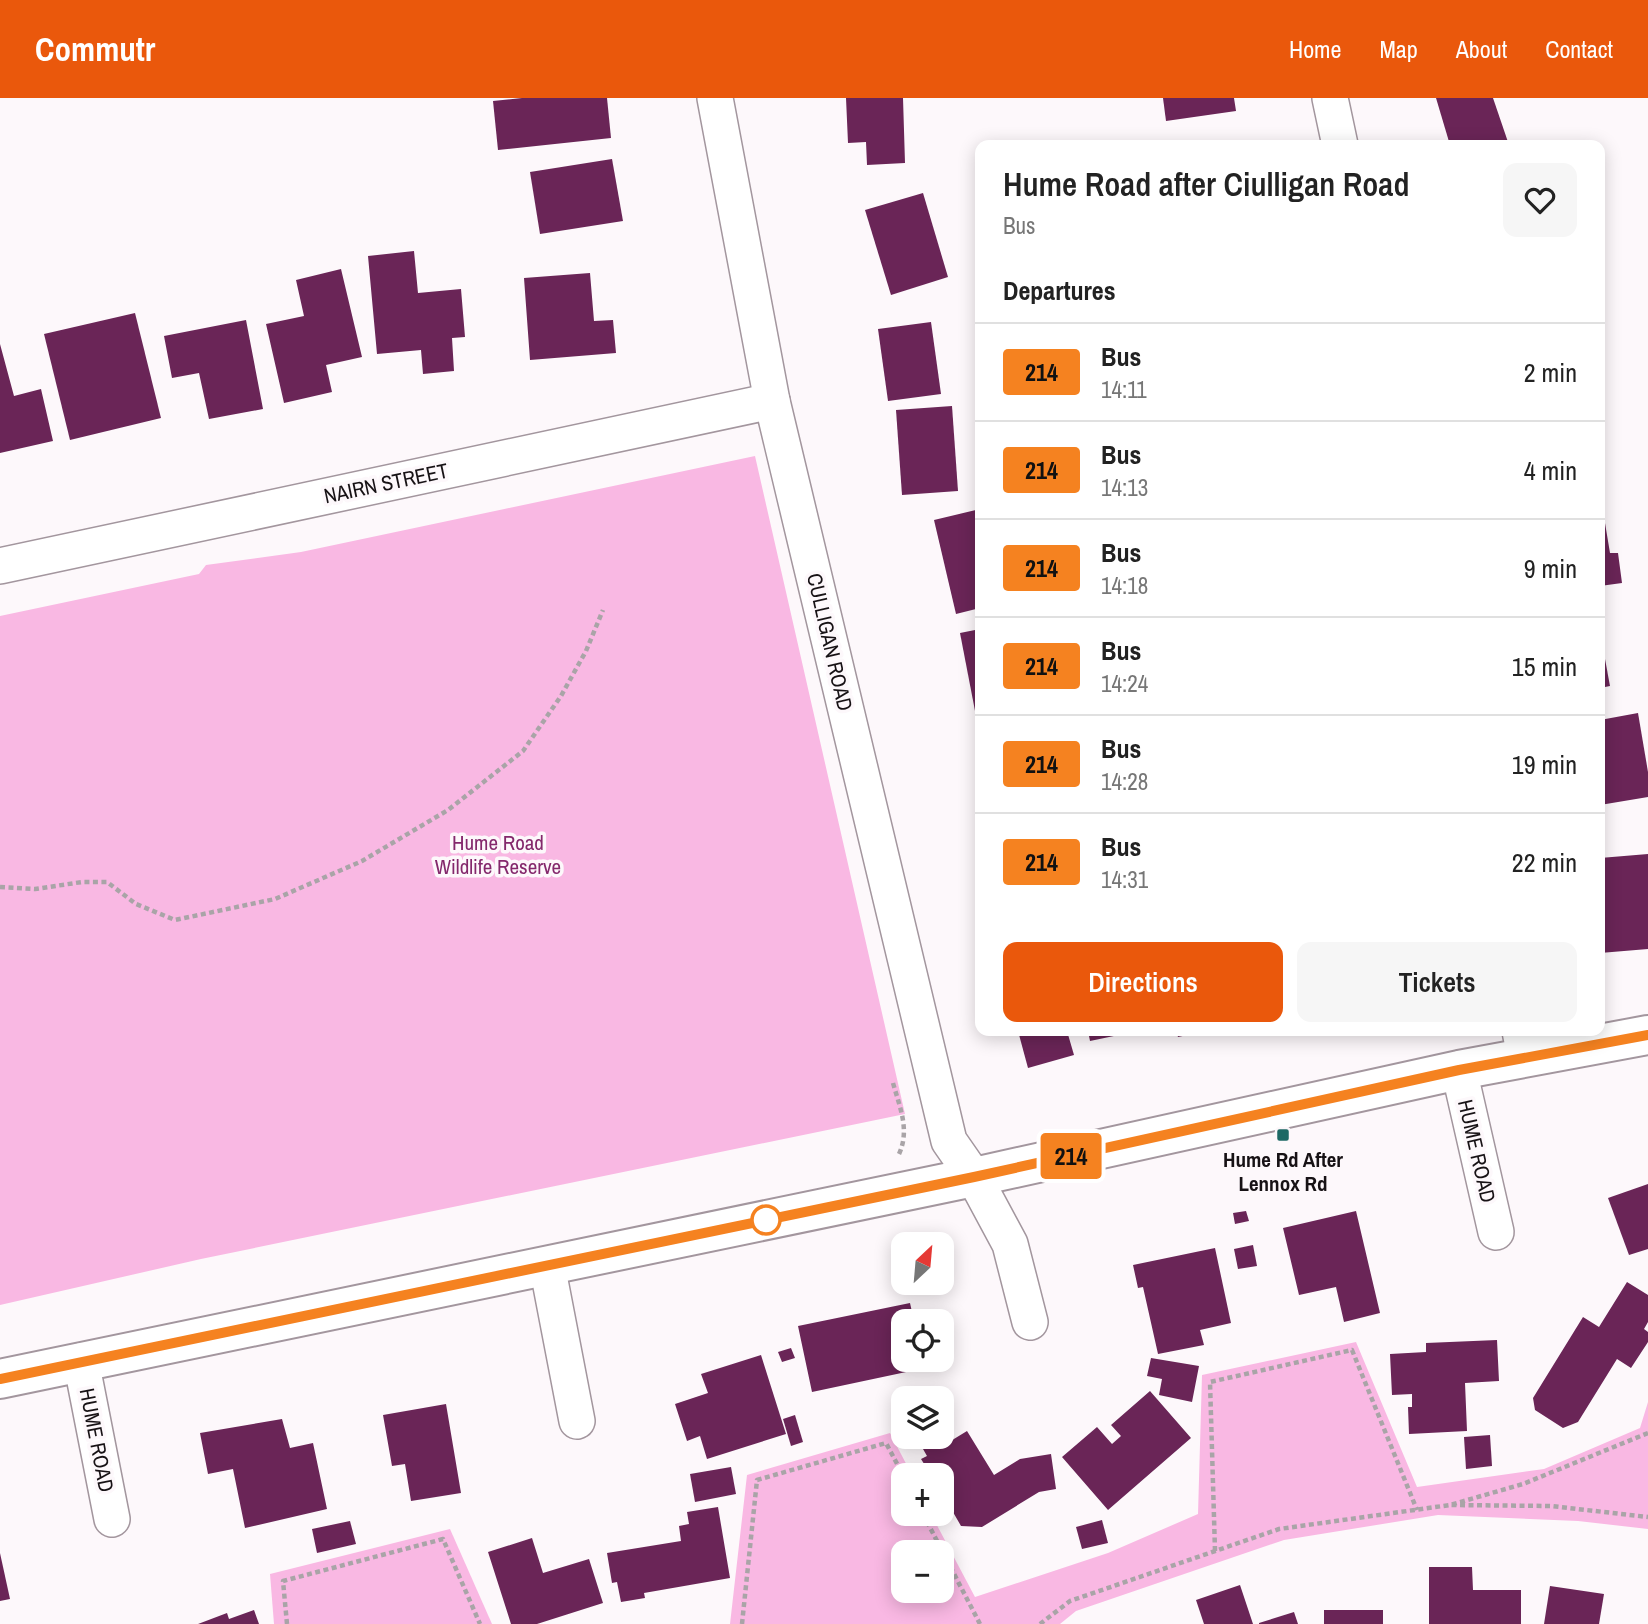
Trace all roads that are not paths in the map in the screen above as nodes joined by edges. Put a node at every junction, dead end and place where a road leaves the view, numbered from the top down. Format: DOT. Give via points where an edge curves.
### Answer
graph roads {
  1 [pos="715,98"];
  2 [pos="1330,98"];
  3 [pos="1339,140"];
  4 [pos="772,401"];
  5 [pos="0,566"];
  6 [pos="1648,1035"];
  7 [pos="1522,1044"];
  8 [pos="1459,1070"];
  9 [pos="974,1177"];
  10 [pos="1496,1232"];
  11 [pos="547,1265"];
  12 [pos="1030,1322"];
  13 [pos="81,1361"];
  14 [pos="0,1379"];
  15 [pos="577,1421"];
  16 [pos="112,1519"];
  1 -- 4 [label="street, CULLIGAN ROAD"];
  2 -- 3 [label="street"];
  4 -- 5 [label="street, NAIRN STREET"];
  4 -- 9 [label="street, CULLIGAN ROAD" via="949,1141"];
  6 -- 7 [label="street, HUME ROAD"];
  7 -- 8 [label="street, HUME ROAD"];
  8 -- 9 [label="street, HUME ROAD"];
  8 -- 10 [label="street, HUME ROAD"];
  9 -- 11 [label="street, HUME ROAD"];
  9 -- 12 [label="street" via="1010,1244"];
  11 -- 13 [label="street, HUME ROAD"];
  11 -- 15 [label="street"];
  13 -- 14 [label="street, HUME ROAD"];
  13 -- 16 [label="street, HUME ROAD"];
}
